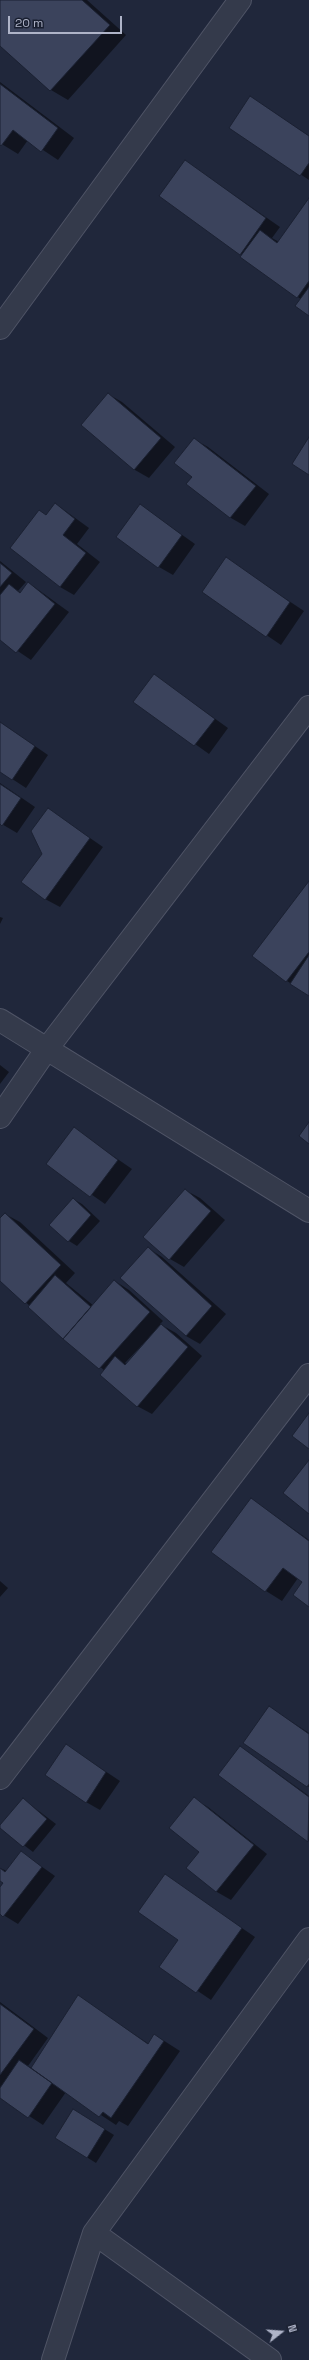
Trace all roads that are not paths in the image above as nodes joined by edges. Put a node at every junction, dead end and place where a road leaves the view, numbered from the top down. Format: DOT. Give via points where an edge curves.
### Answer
graph roads {
  1 [pos="240,0"];
  2 [pos="0,328"];
  3 [pos="309,706"];
  4 [pos="0,1020"];
  5 [pos="46,1050"];
  6 [pos="0,1117"];
  7 [pos="309,1211"];
  8 [pos="309,1375"];
  9 [pos="0,1778"];
  10 [pos="309,1939"];
  11 [pos="94,2233"];
  12 [pos="53,2360"];
  13 [pos="270,2360"];
  1 -- 2 [label="street"];
  3 -- 5 [label="street"];
  4 -- 5 [label="street"];
  5 -- 6 [label="street"];
  5 -- 7 [label="street"];
  8 -- 9 [label="street"];
  10 -- 11 [label="street"];
  11 -- 12 [label="street"];
  11 -- 13 [label="street"];
}
